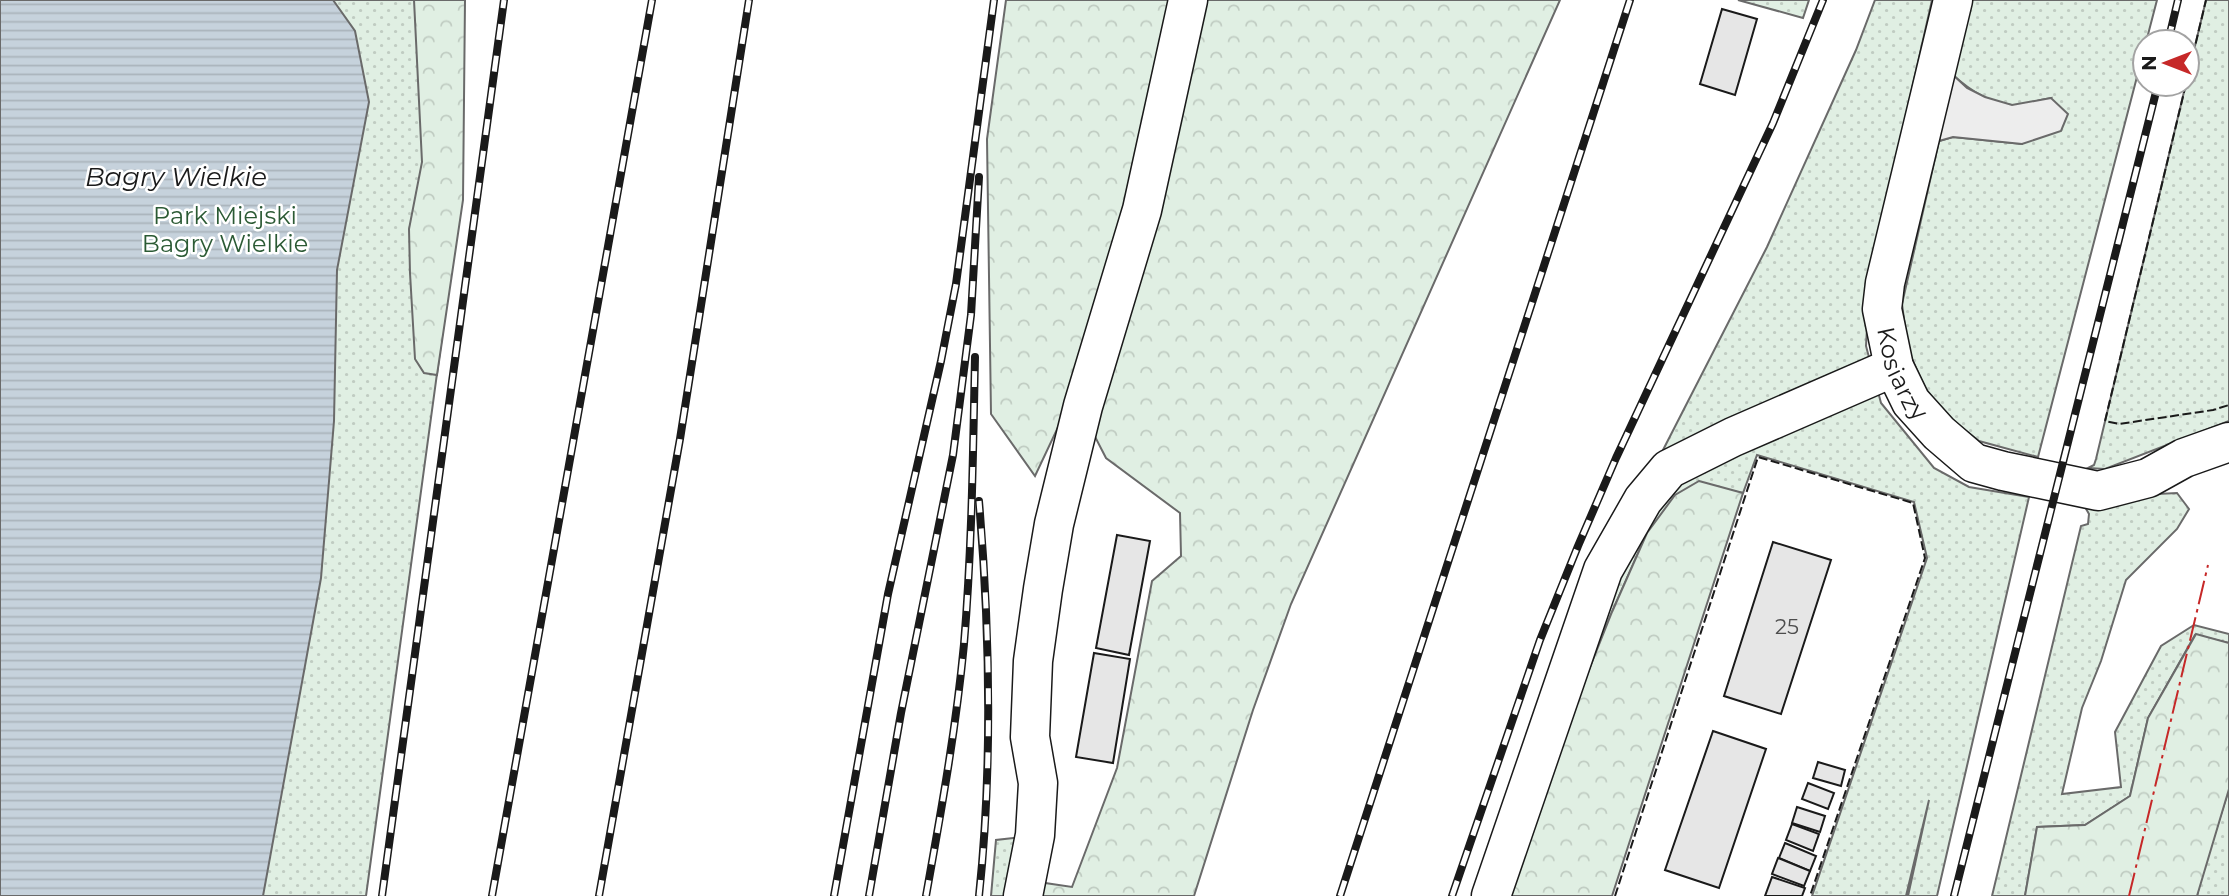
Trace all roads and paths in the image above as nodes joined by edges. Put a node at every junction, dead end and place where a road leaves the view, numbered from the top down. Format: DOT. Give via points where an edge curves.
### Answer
graph roads {
  1 [pos="1188,0"];
  2 [pos="1953,0"];
  3 [pos="1894,367"];
  4 [pos="2229,442"];
  5 [pos="1023,896"];
  6 [pos="1491,896"];
  1 -- 5 [label="lane" via="1142,210 1083,406 1042,589 1030,737 1038,783 1035,835"];
  2 -- 3 [label="lane, Kosiarzy" via="1885,283 1882,309"];
  3 -- 4 [label="lane, Kosiarzy" via="1911,402 1939,433 1974,463 2003,471 2098,491 2148,478 2184,458"];
  3 -- 6 [label="lane" via="1669,470 1643,500 1603,570"];
}
